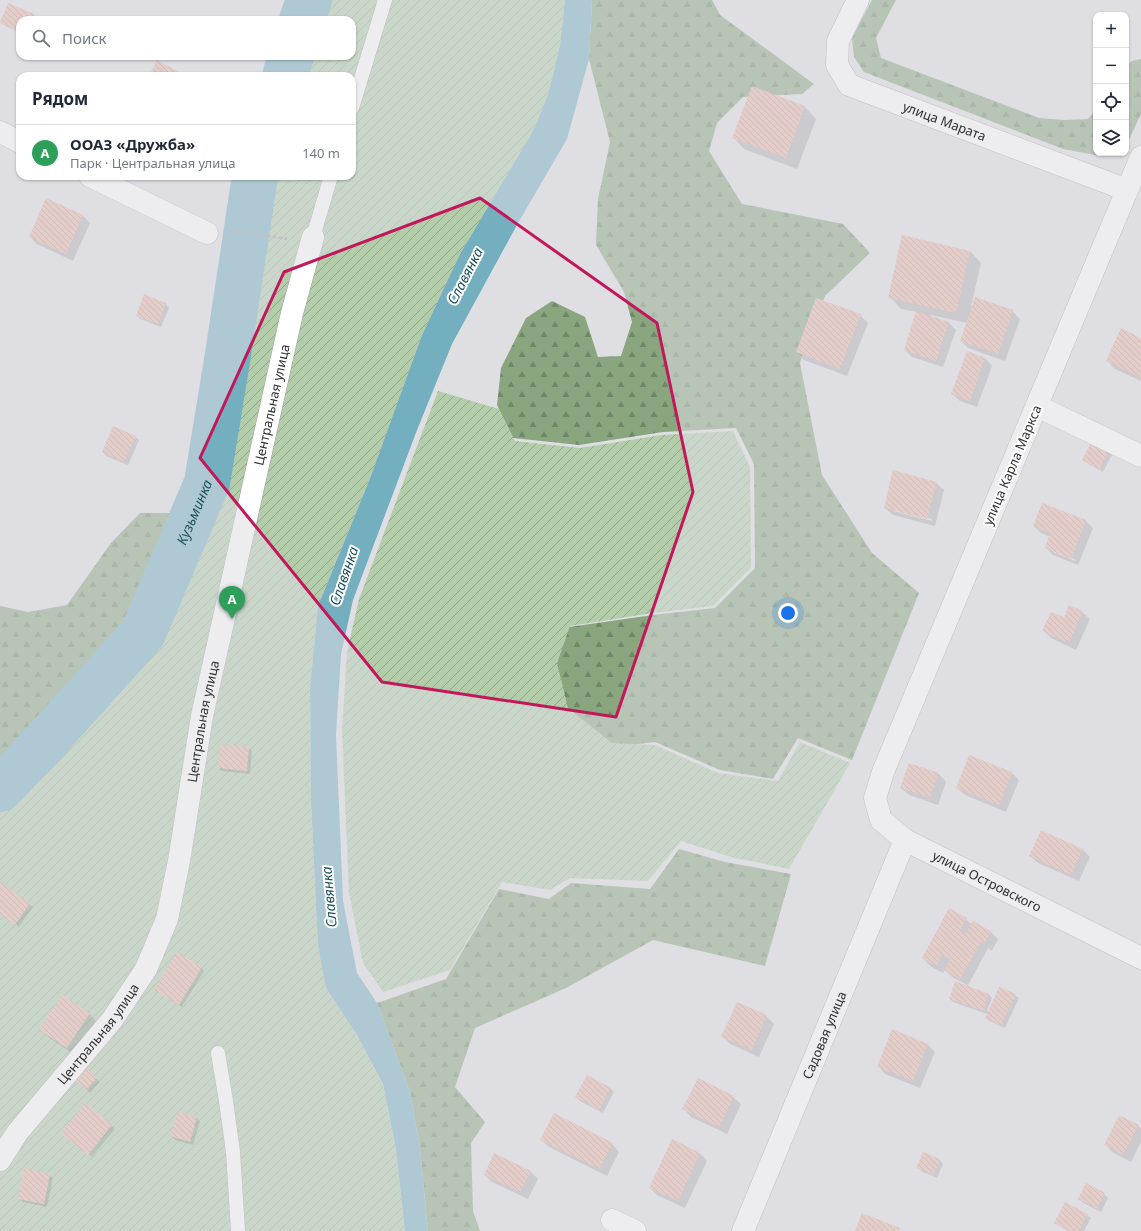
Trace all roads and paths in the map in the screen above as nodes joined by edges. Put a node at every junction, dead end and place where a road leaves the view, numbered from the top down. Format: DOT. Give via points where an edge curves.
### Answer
graph roads {
  1 [pos="385,0"];
  2 [pos="858,0"];
  3 [pos="356,95"];
  4 [pos="0,132"];
  5 [pos="16,140"];
  6 [pos="1141,157"];
  7 [pos="98,180"];
  8 [pos="329,180"];
  9 [pos="1127,190"];
  10 [pos="229,229"];
  11 [pos="207,233"];
  12 [pos="303,239"];
  13 [pos="1037,406"];
  14 [pos="1141,456"];
  15 [pos="883,772"];
  16 [pos="905,840"];
  17 [pos="1141,958"];
  18 [pos="218,1053"];
  19 [pos="0,1160"];
  20 [pos="612,1220"];
  21 [pos="238,1231"];
  22 [pos="635,1231"];
  23 [pos="743,1231"];
  1 -- 3 [label="lane"];
  2 -- 9 [label="street, улица Марата" via="838,41 837,65 849,85"];
  4 -- 5 [label="street"];
  6 -- 9 [label="street, улица Карла Маркса"];
  7 -- 11 [label="street"];
  8 -- 12 [label="lane"];
  9 -- 13 [label="street, улица Карла Маркса"];
  10 -- 12 [label="path"];
  12 -- 19 [label="street, Центральная улица" via="292,314 202,716 167,919 146,969 112,1020 17,1132"];
  13 -- 14 [label="street"];
  13 -- 15 [label="street, улица Карла Маркса"];
  15 -- 16 [label="street, улица Островского" via="875,798 881,820"];
  16 -- 17 [label="street, улица Островского"];
  16 -- 23 [label="street, Садовая улица"];
  18 -- 21 [label="lane" via="233,1152"];
  20 -- 22 [label="street"];
}
